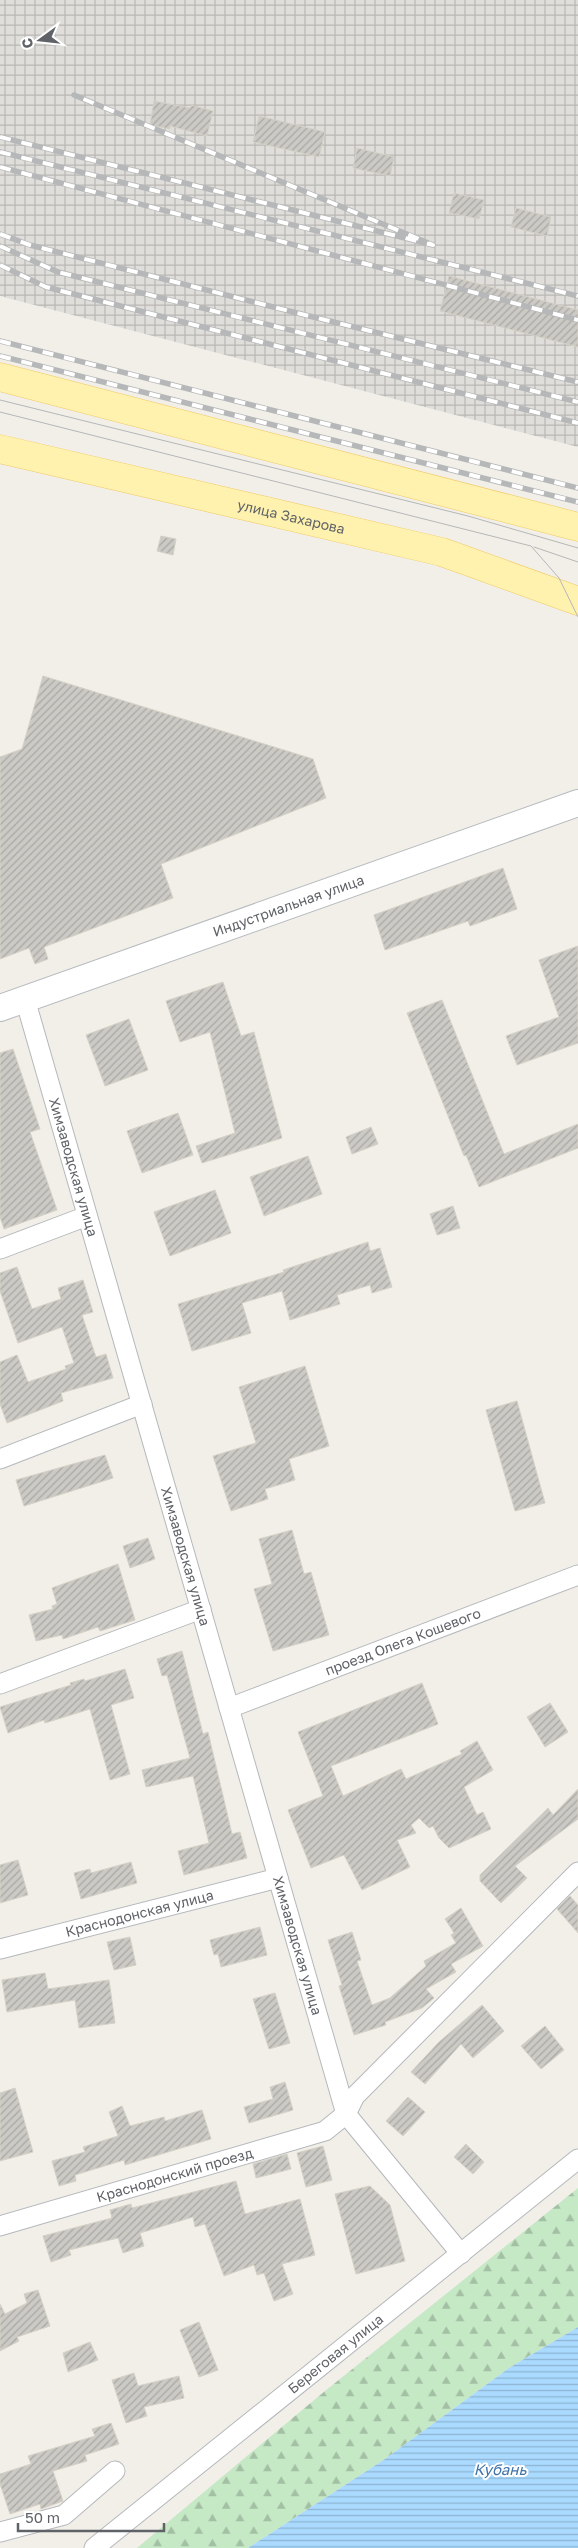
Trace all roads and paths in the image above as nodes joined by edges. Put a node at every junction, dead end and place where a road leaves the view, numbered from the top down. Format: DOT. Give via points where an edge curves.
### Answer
graph roads {
  1 [pos="0,377"];
  2 [pos="0,448"];
  3 [pos="578,527"];
  4 [pos="578,600"];
  5 [pos="578,803"];
  6 [pos="25,999"];
  7 [pos="0,1008"];
  8 [pos="87,1216"];
  9 [pos="0,1249"];
  10 [pos="142,1404"];
  11 [pos="0,1459"];
  12 [pos="578,1575"];
  13 [pos="200,1609"];
  14 [pos="0,1684"];
  15 [pos="229,1708"];
  16 [pos="578,1872"];
  17 [pos="278,1878"];
  18 [pos="0,1949"];
  19 [pos="346,2114"];
  20 [pos="578,2159"];
  21 [pos="0,2226"];
  22 [pos="461,2254"];
  23 [pos="115,2471"];
  24 [pos="0,2532"];
  25 [pos="94,2548"];
  1 -- 3 [label="main road"];
  2 -- 4 [label="main road, улица Захарова" via="442,552"];
  5 -- 6 [label="main road, Индустриальная улица"];
  6 -- 7 [label="main road, Индустриальная улица"];
  6 -- 8 [label="street, Химзаводская улица"];
  8 -- 9 [label="street"];
  8 -- 10 [label="street, Химзаводская улица"];
  10 -- 11 [label="street"];
  10 -- 13 [label="street, Химзаводская улица"];
  12 -- 15 [label="street, проезд Олега Кошевого"];
  13 -- 14 [label="street"];
  13 -- 15 [label="street, Химзаводская улица"];
  15 -- 17 [label="street, Химзаводская улица"];
  16 -- 19 [label="street" via="356,2096"];
  17 -- 18 [label="street, Краснодонская улица"];
  17 -- 19 [label="street, Химзаводская улица"];
  19 -- 21 [label="street, Краснодонский проезд" via="325,2131"];
  19 -- 22 [label="street, Химзаводская улица"];
  20 -- 22 [label="street, Береговая улица"];
  22 -- 25 [label="street, Береговая улица"];
  23 -- 24 [label="street" via="64,2515"];
}
